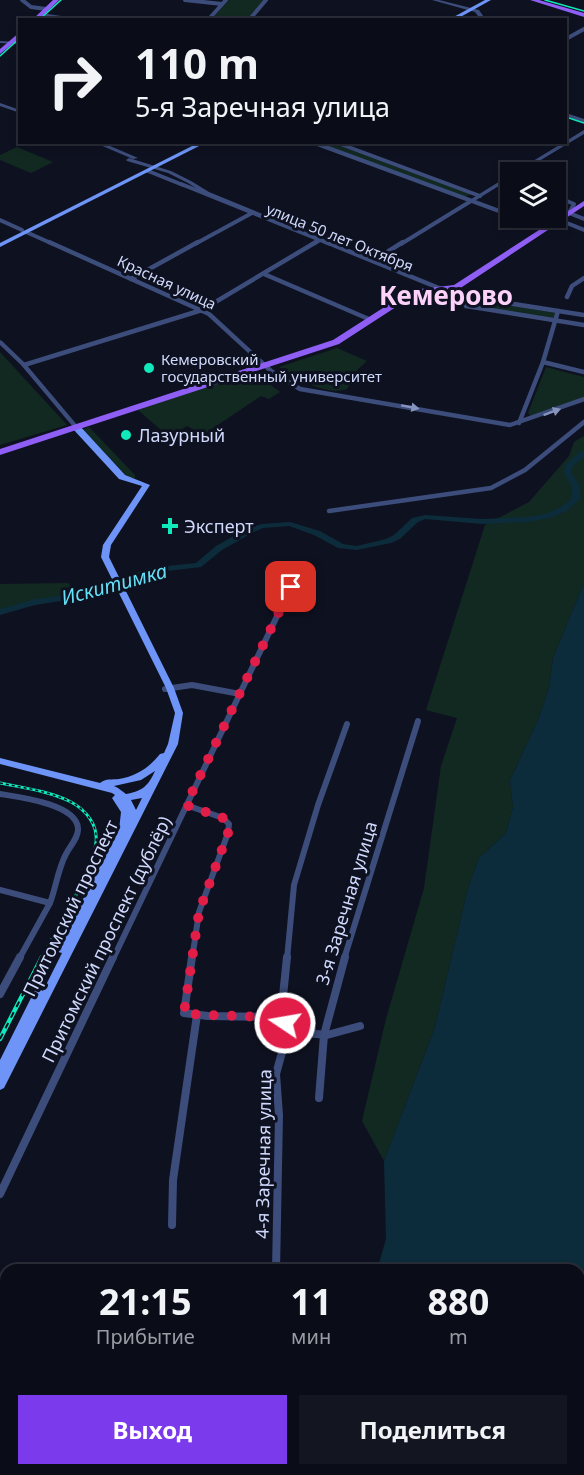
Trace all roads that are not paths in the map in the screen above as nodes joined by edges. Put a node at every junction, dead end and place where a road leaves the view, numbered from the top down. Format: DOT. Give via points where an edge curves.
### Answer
graph roads {
  1 [pos="22,0"];
  2 [pos="56,0"];
  3 [pos="64,0"];
  4 [pos="185,0"];
  5 [pos="226,0"];
  6 [pos="266,0"];
  7 [pos="434,0"];
  8 [pos="483,0"];
  9 [pos="489,0"];
  10 [pos="533,0"];
  11 [pos="540,0"];
  12 [pos="222,4"];
  13 [pos="467,9"];
  14 [pos="584,14"];
  15 [pos="45,15"];
  16 [pos="63,18"];
  17 [pos="210,18"];
  18 [pos="251,18"];
  19 [pos="449,18"];
  20 [pos="453,18"];
  21 [pos="482,18"];
  22 [pos="584,29"];
  23 [pos="567,38"];
  24 [pos="0,42"];
  25 [pos="17,44"];
  26 [pos="0,52"];
  27 [pos="0,59"];
  28 [pos="0,105"];
  29 [pos="18,111"];
  30 [pos="567,117"];
  31 [pos="584,123"];
  32 [pos="584,132"];
  33 [pos="567,142"];
  34 [pos="100,144"];
  35 [pos="194,144"];
  36 [pos="201,144"];
  37 [pos="317,144"];
  38 [pos="340,144"];
  39 [pos="564,144"];
  40 [pos="118,152"];
  41 [pos="534,162"];
  42 [pos="150,168"];
  43 [pos="181,184"];
  44 [pos="196,184"];
  45 [pos="500,184"];
  46 [pos="584,195"];
  47 [pos="480,196"];
  48 [pos="471,201"];
  49 [pos="566,201"];
  50 [pos="572,203"];
  51 [pos="584,203"];
  52 [pos="566,208"];
  53 [pos="500,211"];
  54 [pos="253,213"];
  55 [pos="569,213"];
  56 [pos="566,214"];
  57 [pos="584,219"];
  58 [pos="0,220"];
  59 [pos="566,221"];
  60 [pos="534,228"];
  61 [pos="538,228"];
  62 [pos="584,230"];
  63 [pos="24,231"];
  64 [pos="320,240"];
  65 [pos="0,243"];
  66 [pos="499,255"];
  67 [pos="373,261"];
  68 [pos="487,263"];
  69 [pos="264,274"];
  70 [pos="584,278"];
  71 [pos="131,279"];
  72 [pos="459,285"];
  73 [pos="437,288"];
  74 [pos="567,297"];
  75 [pos="469,298"];
  76 [pos="202,310"];
  77 [pos="558,311"];
  78 [pos="584,315"];
  79 [pos="369,319"];
  80 [pos="555,320"];
  81 [pos="584,324"];
  82 [pos="0,342"];
  83 [pos="543,362"];
  84 [pos="264,364"];
  85 [pos="24,365"];
  86 [pos="584,372"];
  87 [pos="584,399"];
  88 [pos="584,422"];
  89 [pos="519,423"];
  90 [pos="75,426"];
  91 [pos="0,451"];
  92 [pos="329,511"];
  93 [pos="301,566"];
  94 [pos="167,689"];
  95 [pos="240,694"];
  96 [pos="418,721"];
  97 [pos="347,724"];
  98 [pos="161,760"];
  99 [pos="0,761"];
  100 [pos="0,765"];
  101 [pos="82,782"];
  102 [pos="147,790"];
  103 [pos="0,794"];
  104 [pos="123,799"];
  105 [pos="186,805"];
  106 [pos="133,814"];
  107 [pos="127,831"];
  108 [pos="0,890"];
  109 [pos="50,903"];
  110 [pos="0,994"];
  111 [pos="197,1015"];
  112 [pos="285,1023"];
  113 [pos="360,1026"];
  114 [pos="324,1035"];
  115 [pos="0,1071"];
  116 [pos="0,1085"];
  117 [pos="319,1098"];
  118 [pos="0,1194"];
  119 [pos="172,1225"];
  120 [pos="276,1264"];
  1 -- 15 [label="street"];
  2 -- 15 [label="main road"];
  3 -- 15 [label="main road"];
  4 -- 12 [label="street"];
  5 -- 12 [label="street"];
  6 -- 18 [label="street"];
  7 -- 13 [label="street"];
  8 -- 13 [label="main road"];
  9 -- 13 [label="main road"];
  10 -- 14 [label="main road"];
  11 -- 14 [label="main road"];
  12 -- 17 [label="street"];
  13 -- 19 [label="main road"];
  13 -- 20 [label="main road"];
  13 -- 21 [label="street"];
  15 -- 16 [label="street"];
  22 -- 23 [label="street"];
  24 -- 25 [label="street"];
  25 -- 26 [label="main road"];
  25 -- 27 [label="main road"];
  28 -- 29 [label="street"];
  30 -- 31 [label="street"];
  32 -- 33 [label="street"];
  34 -- 40 [label="street, улица 50 лет Октября"];
  35 -- 42 [label="main road"];
  36 -- 42 [label="main road"];
  37 -- 48 [label="street"];
  38 -- 47 [label="street"];
  39 -- 41 [label="street"];
  40 -- 42 [label="street, улица 50 лет Октября"];
  40 -- 42 [label="street, улица 50 лет Октября"];
  42 -- 43 [label="street, улица 50 лет Октября"];
  42 -- 44 [label="street, улица 50 лет Октября"];
  42 -- 63 [label="main road"];
  43 -- 44 [label="street, улица 50 лет Октября" via="191,188"];
  43 -- 54 [label="street, улица 50 лет Октября"];
  44 -- 54 [label="street, улица 50 лет Октября" via="207,193"];
  45 -- 47 [label="street"];
  46 -- 50 [label="main road"];
  47 -- 48 [label="street"];
  48 -- 53 [label="street"];
  48 -- 67 [label="street"];
  49 -- 50 [label="street"];
  50 -- 52 [label="main road"];
  50 -- 55 [label="street" via="575,206"];
  51 -- 55 [label="main road"];
  54 -- 64 [label="street, улица 50 лет Октября"];
  54 -- 71 [label="street"];
  55 -- 56 [label="main road"];
  55 -- 57 [label="street"];
  58 -- 63 [label="street, Красная улица"];
  59 -- 62 [label="street"];
  60 -- 66 [label="main road"];
  61 -- 66 [label="main road"];
  63 -- 65 [label="main road"];
  63 -- 71 [label="street, Красная улица"];
  64 -- 67 [label="street, улица 50 лет Октября"];
  64 -- 69 [label="street"];
  64 -- 73 [label="street, улица 50 лет Октября"];
  66 -- 68 [label="main road"];
  67 -- 73 [label="street, улица 50 лет Октября"];
  68 -- 72 [label="main road"];
  68 -- 73 [label="main road"];
  69 -- 76 [label="street"];
  69 -- 79 [label="street"];
  70 -- 74 [label="street" via="572,286"];
  71 -- 76 [label="street, Красная улица"];
  72 -- 73 [label="main road"];
  72 -- 75 [label="street"];
  73 -- 75 [label="street"];
  73 -- 79 [label="main road" via="414,292"];
  75 -- 77 [label="street"];
  75 -- 80 [label="street" via="468,306"];
  76 -- 84 [label="street, Красная улица"];
  76 -- 85 [label="street"];
  77 -- 78 [label="street"];
  77 -- 80 [label="street"];
  79 -- 84 [label="main road" via="336,342"];
  80 -- 81 [label="street"];
  80 -- 83 [label="street"];
  82 -- 85 [label="street"];
  83 -- 86 [label="street"];
  83 -- 89 [label="street"];
  84 -- 89 [label="street, Красная улица, one-way" via="300,389 510,425"];
  84 -- 90 [label="main road"];
  85 -- 90 [label="street"];
  89 -- 87 [label="street, one-way"];
  88 -- 92 [label="street" via="525,470 491,488"];
  90 -- 91 [label="main road"];
  90 -- 94 [label="main road" via="122,477 144,484 107,545 106,567"];
  93 -- 95 [label="street, Притомский проспект (дублёр)"];
  94 -- 95 [label="street" via="202,686"];
  94 -- 98 [label="main road" via="173,730"];
  94 -- 102 [label="main road" via="179,713 179,723 173,744"];
  95 -- 105 [label="street, Притомский проспект (дублёр)"];
  96 -- 114 [label="street, 3-я Заречная улица"];
  97 -- 112 [label="street, 4-я Заречная улица" via="294,885 283,996"];
  98 -- 101 [label="main road" via="144,774 125,782"];
  98 -- 102 [label="main road"];
  99 -- 101 [label="main road, Притомский проспект"];
  100 -- 104 [label="main road, Притомский проспект"];
  101 -- 104 [label="main road, Притомский проспект" via="115,790"];
  102 -- 104 [label="main road"];
  102 -- 106 [label="main road"];
  102 -- 107 [label="main road"];
  103 -- 109 [label="street" via="59,808 75,819 77,834"];
  104 -- 106 [label="main road, Притомский проспект"];
  104 -- 107 [label="main road, Притомский проспект"];
  105 -- 111 [label="street" via="223,818 229,824 199,912 184,1013"];
  105 -- 118 [label="street, Притомский проспект (дублёр)"];
  106 -- 107 [label="main road, Притомский проспект"];
  107 -- 115 [label="main road, Притомский проспект"];
  107 -- 116 [label="main road, Притомский проспект"];
  108 -- 109 [label="street"];
  109 -- 110 [label="street"];
  111 -- 112 [label="street" via="268,1017"];
  111 -- 119 [label="street" via="173,1180"];
  112 -- 114 [label="street" via="306,1033"];
  112 -- 120 [label="street, 4-я Заречная улица" via="286,1038 276,1074"];
  113 -- 114 [label="street"];
  114 -- 117 [label="street, 3-я Заречная улица"];
}
